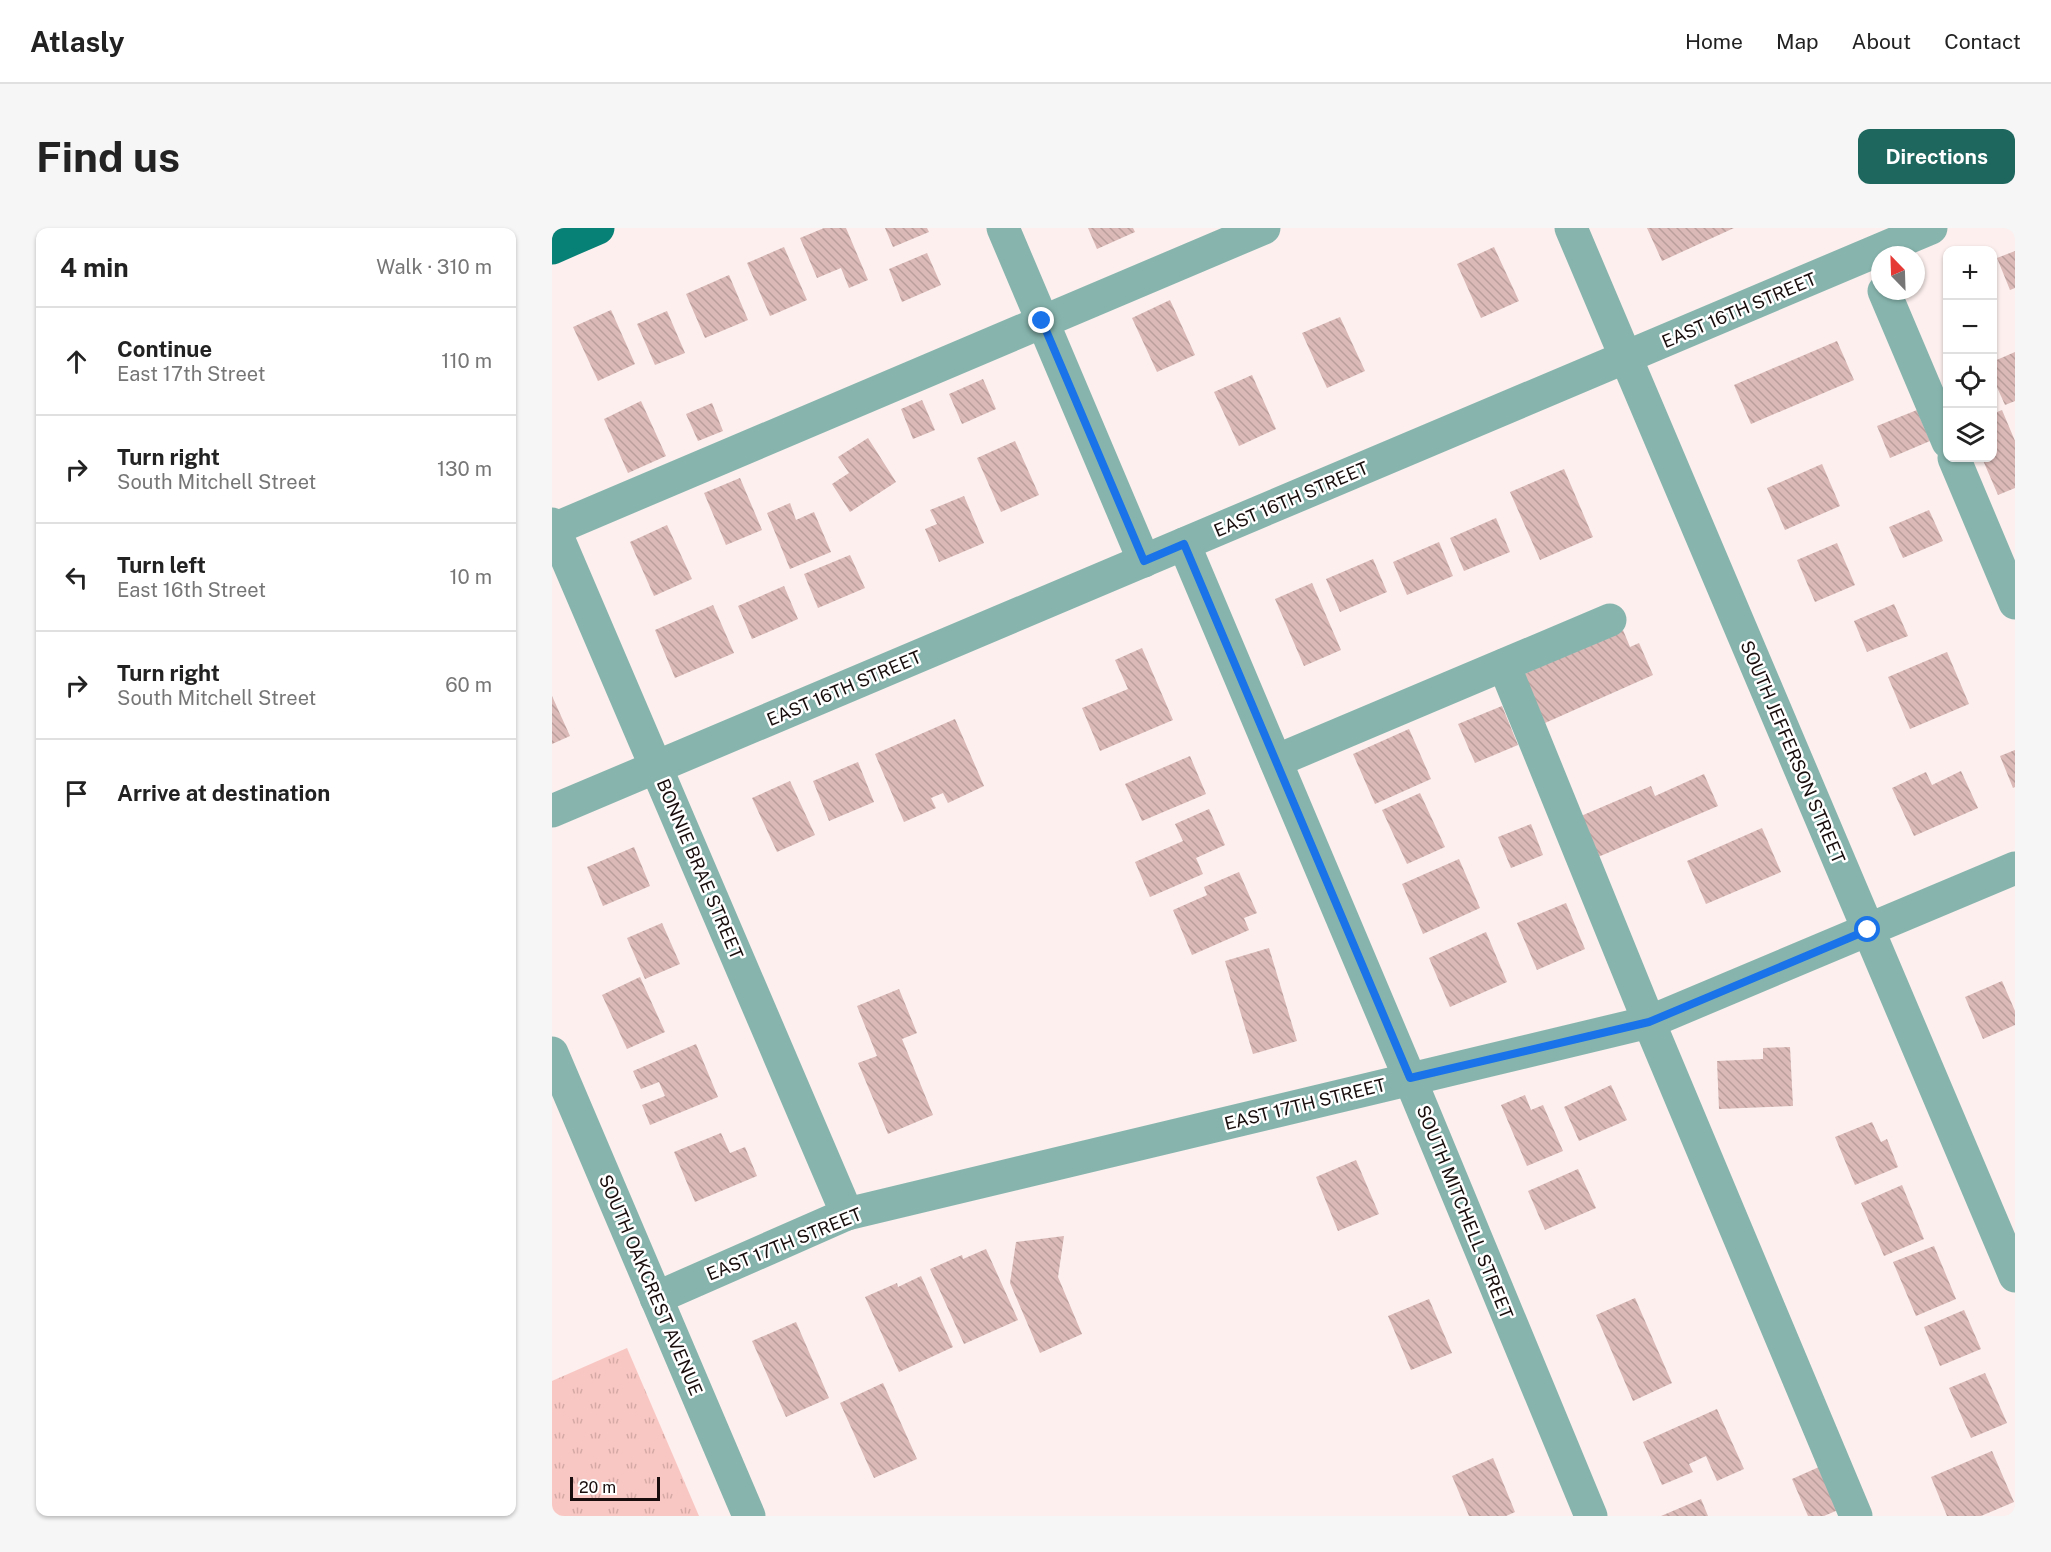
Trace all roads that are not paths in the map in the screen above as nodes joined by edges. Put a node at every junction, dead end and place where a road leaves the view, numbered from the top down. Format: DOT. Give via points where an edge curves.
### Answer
graph roads {
  1 [pos="598,228"];
  2 [pos="1003,228"];
  3 [pos="1264,228"];
  4 [pos="1571,228"];
  5 [pos="1931,228"];
  6 [pos="1905,246"];
  7 [pos="552,248"];
  8 [pos="1871,269"];
  9 [pos="1888,300"];
  10 [pos="1042,321"];
  11 [pos="1626,358"];
  12 [pos="1943,432"];
  13 [pos="1956,462"];
  14 [pos="553,526"];
  15 [pos="1184,544"];
  16 [pos="1144,561"];
  17 [pos="2015,603"];
  18 [pos="1610,620"];
  19 [pos="1504,665"];
  20 [pos="1276,761"];
  21 [pos="656,768"];
  22 [pos="552,811"];
  23 [pos="2015,868"];
  24 [pos="1868,930"];
  25 [pos="1649,1022"];
  26 [pos="552,1053"];
  27 [pos="1410,1078"];
  28 [pos="847,1214"];
  29 [pos="2015,1276"];
  30 [pos="656,1298"];
  31 [pos="749,1516"];
  32 [pos="1591,1516"];
  33 [pos="1856,1516"];
  1 -- 7 [label="main road"];
  2 -- 10 [label="street"];
  3 -- 10 [label="street"];
  4 -- 11 [label="street, SOUTH JEFFERSON STREET"];
  5 -- 6 [label="street, EAST 16TH STREET"];
  8 -- 11 [label="street, EAST 16TH STREET"];
  9 -- 12 [label="street"];
  10 -- 14 [label="street"];
  10 -- 16 [label="street"];
  11 -- 15 [label="street, EAST 16TH STREET"];
  11 -- 24 [label="street, SOUTH JEFFERSON STREET"];
  13 -- 17 [label="street"];
  14 -- 21 [label="street, BONNIE BRAE STREET"];
  15 -- 16 [label="street, EAST 16TH STREET"];
  15 -- 20 [label="street, SOUTH MITCHELL STREET"];
  16 -- 21 [label="street, EAST 16TH STREET"];
  18 -- 19 [label="street"];
  19 -- 20 [label="street"];
  19 -- 25 [label="street"];
  20 -- 27 [label="street, SOUTH MITCHELL STREET"];
  21 -- 22 [label="street, EAST 16TH STREET"];
  21 -- 28 [label="street, BONNIE BRAE STREET"];
  23 -- 24 [label="street, EAST 17TH STREET"];
  24 -- 25 [label="street, EAST 17TH STREET"];
  24 -- 29 [label="street, SOUTH JEFFERSON STREET"];
  25 -- 27 [label="street, EAST 17TH STREET"];
  25 -- 33 [label="street"];
  26 -- 30 [label="street, SOUTH OAKCREST AVENUE"];
  27 -- 28 [label="street, EAST 17TH STREET"];
  27 -- 32 [label="street, SOUTH MITCHELL STREET"];
  28 -- 30 [label="street, EAST 17TH STREET"];
  30 -- 31 [label="street, SOUTH OAKCREST AVENUE"];
}
